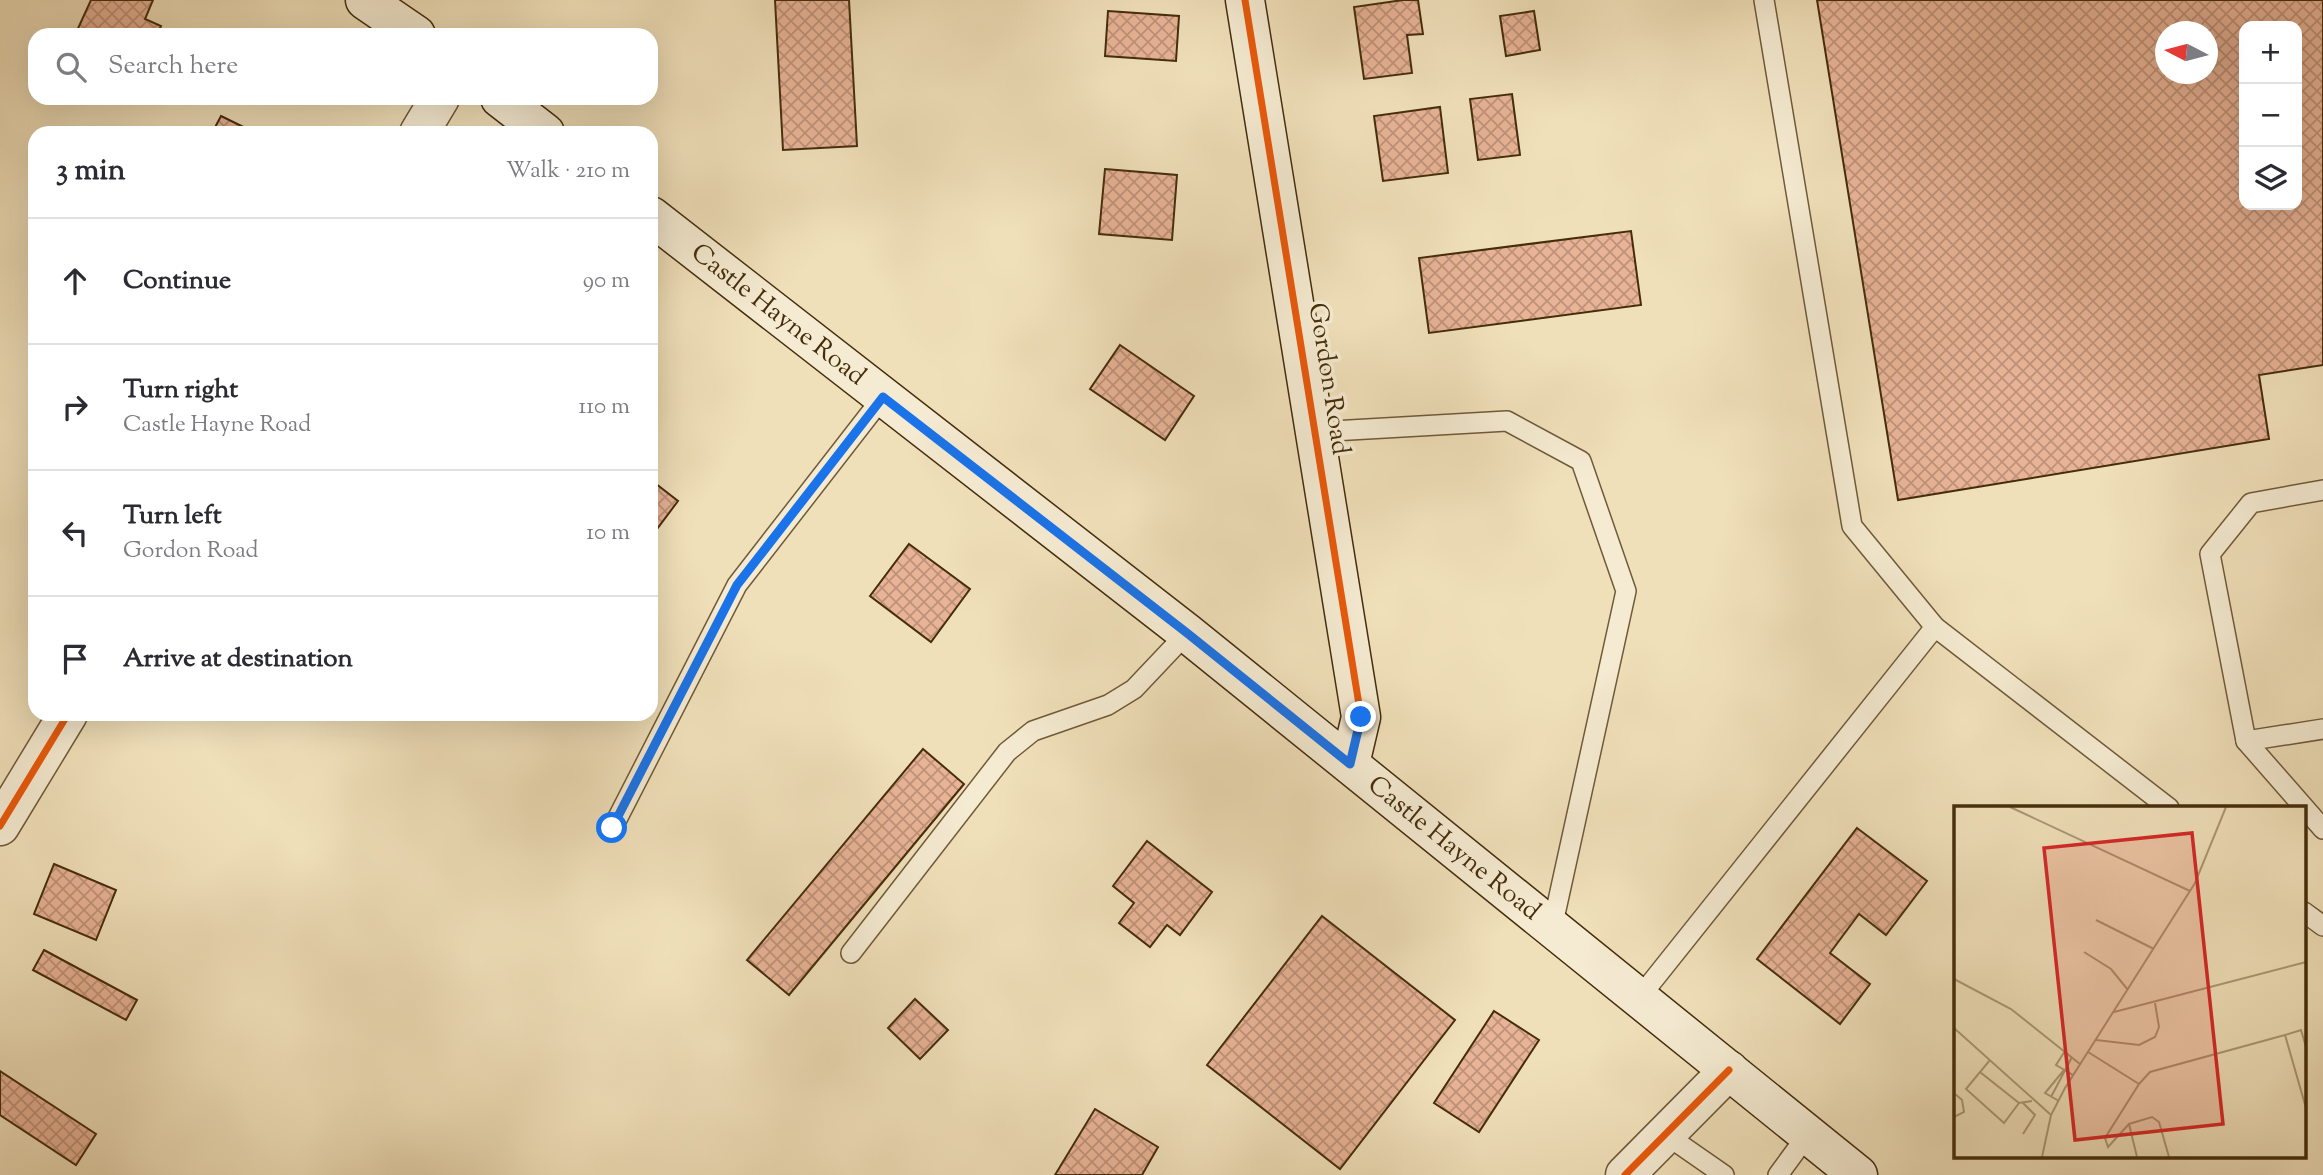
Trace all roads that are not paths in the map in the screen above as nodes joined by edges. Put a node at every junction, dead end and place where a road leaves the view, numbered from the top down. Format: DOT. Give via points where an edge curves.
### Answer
graph roads {
  1 [pos="365,0"];
  2 [pos="1245,0"];
  3 [pos="1764,0"];
  4 [pos="406,28"];
  5 [pos="436,105"];
  6 [pos="509,105"];
  7 [pos="423,126"];
  8 [pos="536,126"];
  9 [pos="658,221"];
  10 [pos="883,397"];
  11 [pos="1315,432"];
  12 [pos="2323,490"];
  13 [pos="1935,627"];
  14 [pos="1187,633"];
  15 [pos="64,721"];
  16 [pos="2323,729"];
  17 [pos="2246,741"];
  18 [pos="1350,764"];
  19 [pos="2168,806"];
  20 [pos="2303,806"];
  21 [pos="2306,810"];
  22 [pos="0,826"];
  23 [pos="612,828"];
  24 [pos="2323,829"];
  25 [pos="2306,913"];
  26 [pos="2323,926"];
  27 [pos="1552,928"];
  28 [pos="851,953"];
  29 [pos="1639,998"];
  30 [pos="1729,1070"];
  31 [pos="1665,1134"];
  32 [pos="1808,1134"];
  33 [pos="1625,1175"];
  34 [pos="1724,1175"];
  35 [pos="1778,1175"];
  36 [pos="1858,1175"];
  1 -- 4 [label="main road"];
  2 -- 11 [label="main road, Gordon Road"];
  3 -- 13 [label="lane" via="1852,526"];
  5 -- 7 [label="main road"];
  6 -- 8 [label="main road"];
  9 -- 10 [label="main road, Castle Hayne Road"];
  10 -- 14 [label="main road, Castle Hayne Road"];
  10 -- 23 [label="lane" via="737,585"];
  11 -- 18 [label="main road, Gordon Road" via="1361,717"];
  11 -- 27 [label="lane" via="1507,421 1581,461 1626,591"];
  12 -- 17 [label="lane" via="2251,503 2210,554"];
  13 -- 19 [label="lane"];
  13 -- 29 [label="lane"];
  14 -- 18 [label="main road, Castle Hayne Road"];
  14 -- 28 [label="lane" via="1135,689 1108,705 1033,731 1007,752"];
  15 -- 22 [label="main road"];
  16 -- 17 [label="lane"];
  17 -- 20 [label="lane"];
  18 -- 27 [label="main road, Castle Hayne Road"];
  21 -- 24 [label="lane"];
  25 -- 26 [label="lane"];
  27 -- 29 [label="main road, Castle Hayne Road"];
  29 -- 30 [label="main road, Castle Hayne Road"];
  30 -- 31 [label="main road"];
  30 -- 32 [label="main road, Castle Hayne Road"];
  31 -- 33 [label="main road"];
  31 -- 34 [label="lane"];
  32 -- 35 [label="lane"];
  32 -- 36 [label="main road, Castle Hayne Road"];
}
